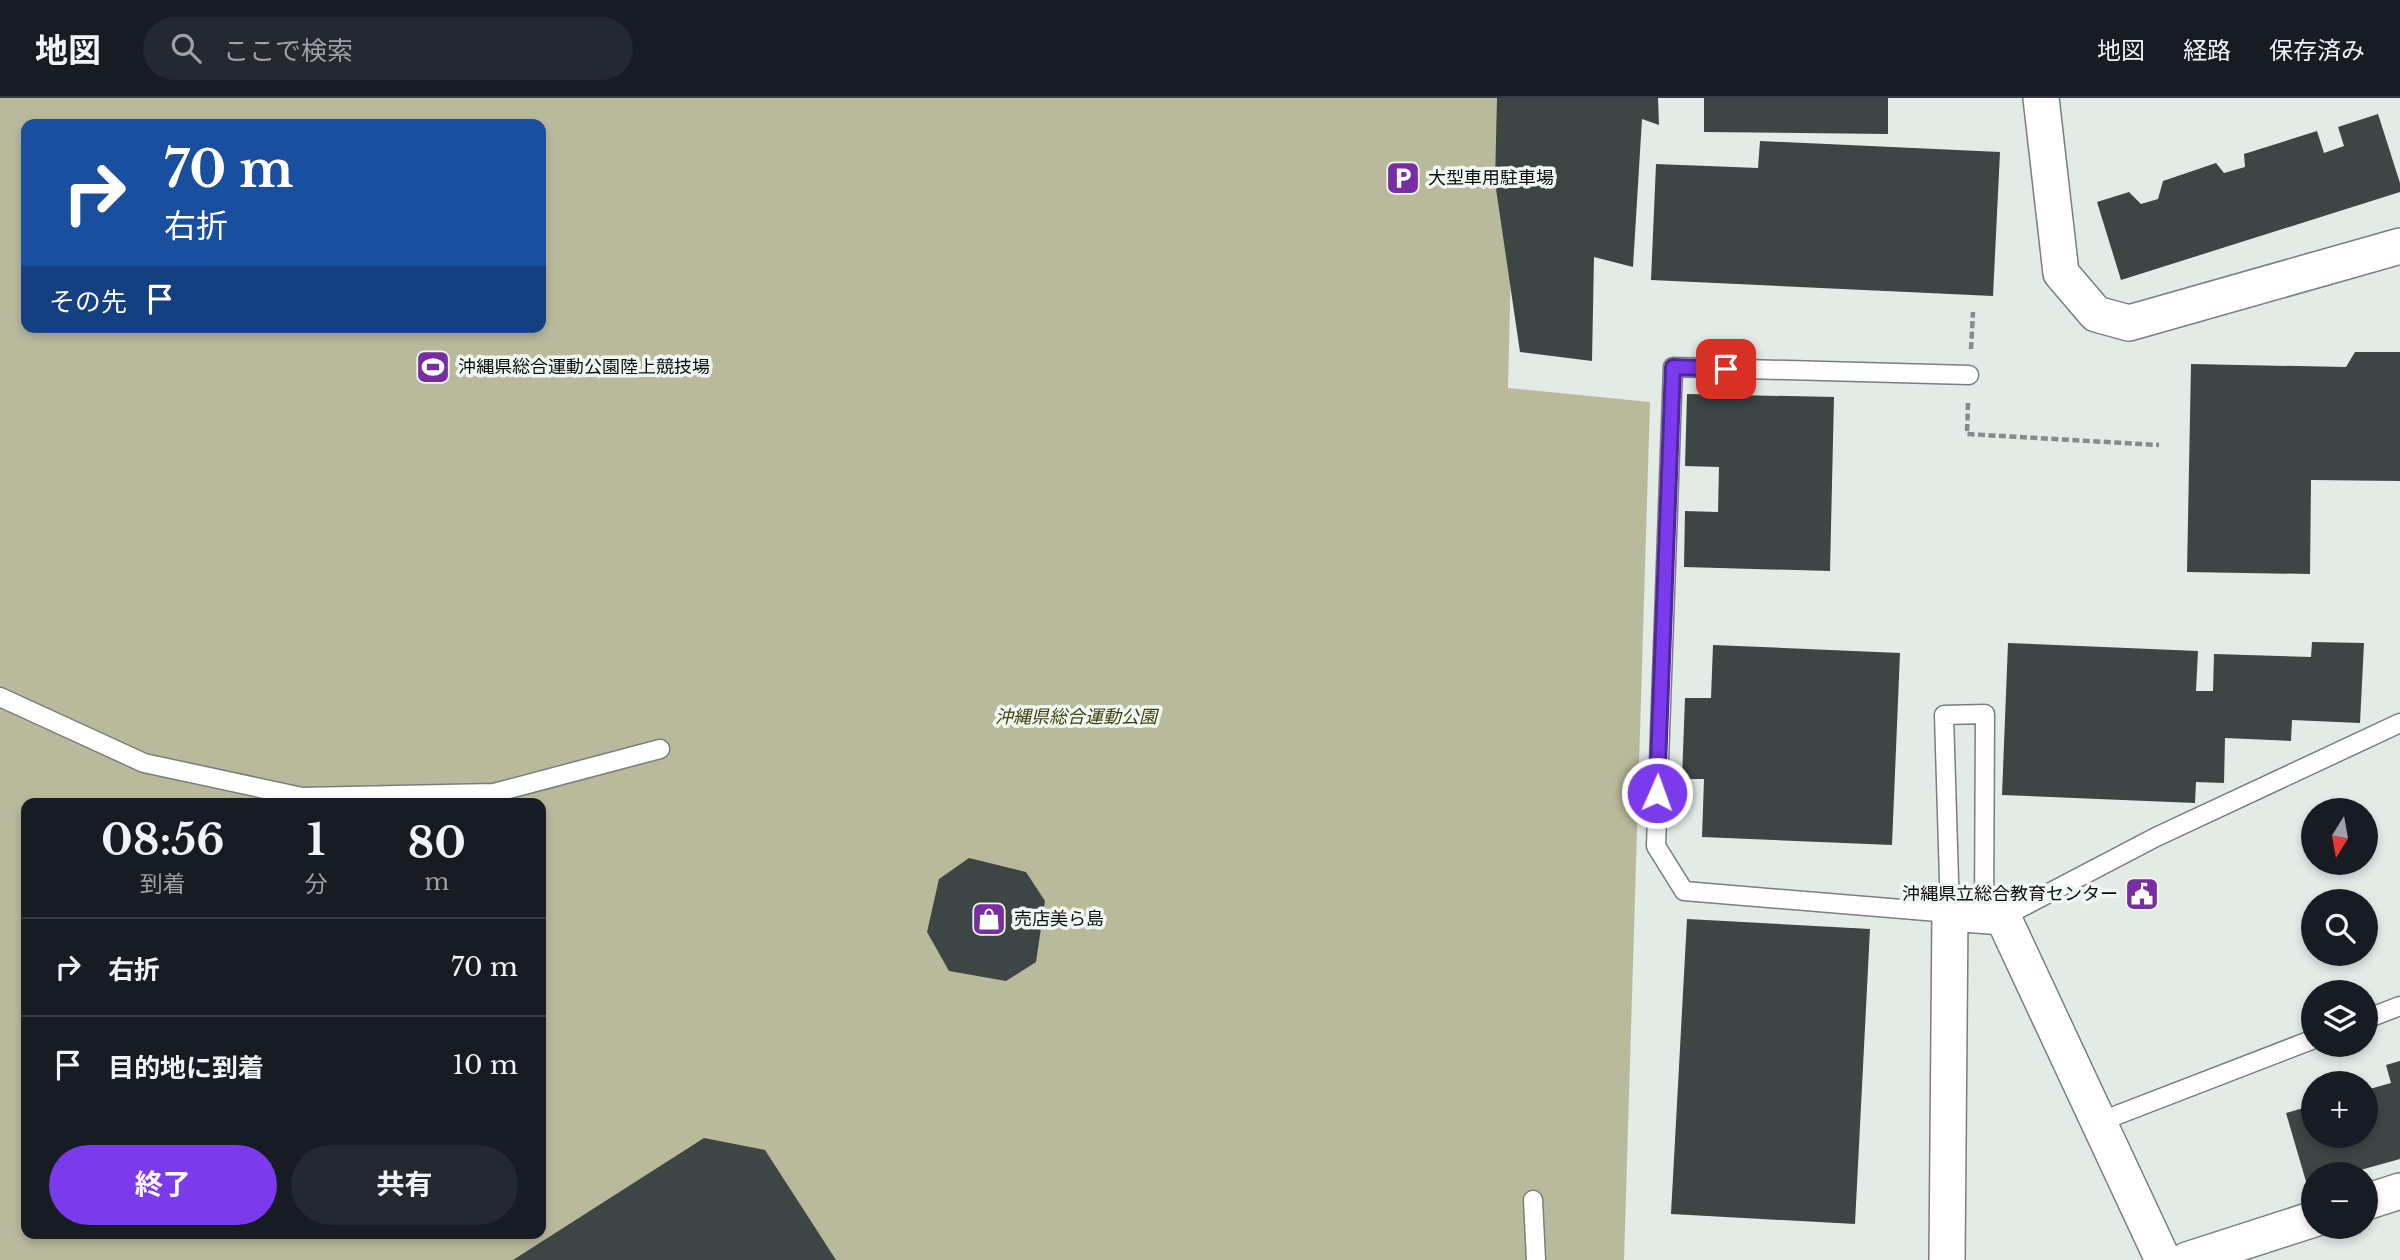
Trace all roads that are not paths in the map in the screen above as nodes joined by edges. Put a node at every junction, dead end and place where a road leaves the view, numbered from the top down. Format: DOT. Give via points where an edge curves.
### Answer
graph roads {
  1 [pos="2041,98"];
  2 [pos="2400,246"];
  3 [pos="1969,375"];
  4 [pos="0,697"];
  5 [pos="2400,723"];
  6 [pos="660,749"];
  7 [pos="1950,913"];
  8 [pos="1994,917"];
  9 [pos="2400,1006"];
  10 [pos="2378,1014"];
  11 [pos="2301,1044"];
  12 [pos="2099,1122"];
  13 [pos="2400,1191"];
  14 [pos="2378,1198"];
  15 [pos="1533,1200"];
  16 [pos="2301,1223"];
  17 [pos="1536,1260"];
  18 [pos="1947,1260"];
  19 [pos="2163,1260"];
  20 [pos="2187,1260"];
  1 -- 2 [label="street" via="2061,273 2096,314 2129,323"];
  3 -- 7 [label="lane" via="1673,367 1669,477 1656,846 1684,891"];
  4 -- 6 [label="lane" via="144,763 302,797 494,793"];
  5 -- 8 [label="lane"];
  7 -- 8 [label="street"];
  7 -- 8 [label="lane" via="1944,715 1985,714"];
  7 -- 18 [label="street"];
  8 -- 12 [label="street"];
  9 -- 10 [label="lane"];
  11 -- 12 [label="lane"];
  12 -- 19 [label="street"];
  13 -- 14 [label="street"];
  15 -- 17 [label="lane"];
  16 -- 20 [label="street"];
}
